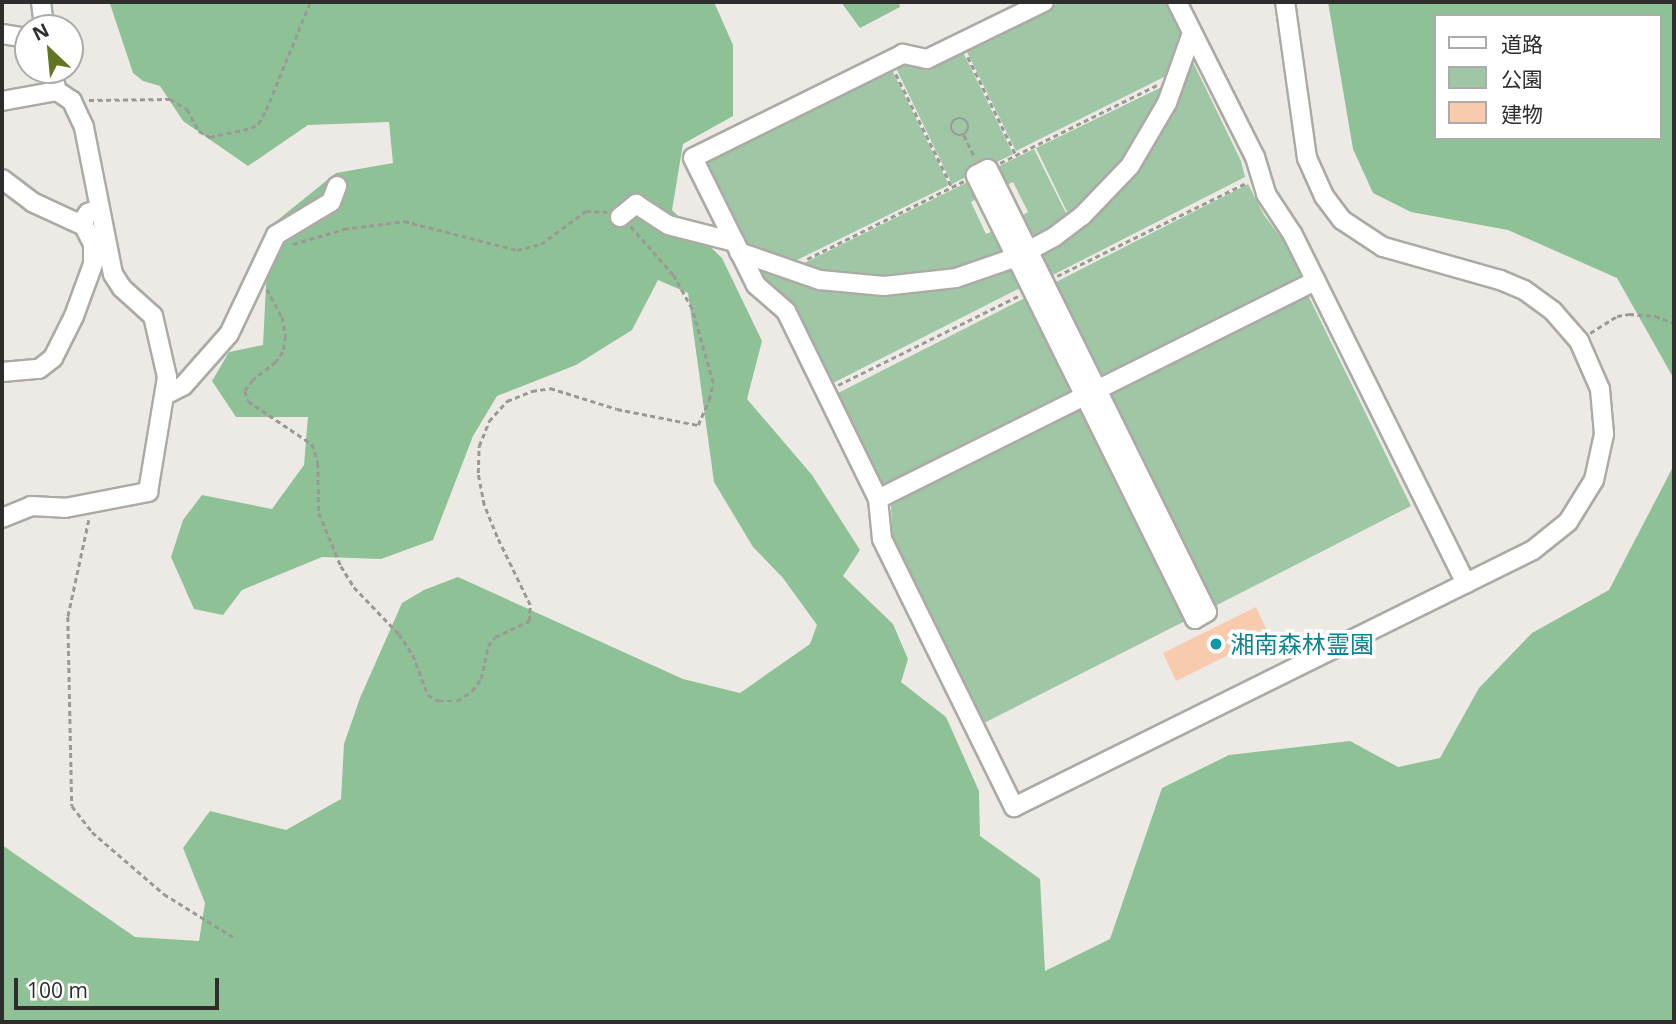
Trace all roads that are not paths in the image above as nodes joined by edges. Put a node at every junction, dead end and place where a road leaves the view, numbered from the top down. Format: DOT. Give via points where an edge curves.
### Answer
graph roads {
  1 [pos="1044,2"];
  2 [pos="1177,2"];
  3 [pos="1285,2"];
  4 [pos="1192,33"];
  5 [pos="58,84"];
  6 [pos="64,96"];
  7 [pos="2,101"];
  8 [pos="982,172"];
  9 [pos="2,179"];
  10 [pos="337,186"];
  11 [pos="99,209"];
  12 [pos="620,217"];
  13 [pos="84,226"];
  14 [pos="737,247"];
  15 [pos="1023,255"];
  16 [pos="1316,281"];
  17 [pos="2,372"];
  18 [pos="1091,393"];
  19 [pos="165,395"];
  20 [pos="878,499"];
  21 [pos="2,518"];
  22 [pos="1466,583"];
  1 -- 14 [label="street" via="927,60 903,54 693,158"];
  2 -- 4 [label="street"];
  3 -- 22 [label="street" via="1307,158 1333,209 1362,236 1383,247 1524,290 1572,331 1600,389 1601,455 1580,505 1568,522 1534,550"];
  4 -- 15 [label="street" via="1150,135 1130,166 1082,216"];
  4 -- 16 [label="street" via="1255,157 1266,194"];
  5 -- 6 [label="street"];
  6 -- 7 [label="street"];
  6 -- 11 [label="street" via="84,127"];
  8 -- 15 [label="street"];
  9 -- 13 [label="street" via="32,202"];
  10 -- 19 [label="street" via="331,202 276,235 229,334 183,386"];
  11 -- 13 [label="street" via="88,213"];
  11 -- 19 [label="street" via="113,274 153,316 167,377"];
  12 -- 14 [label="street" via="636,204 668,225"];
  13 -- 17 [label="street" via="93,244 93,264 53,358 40,369"];
  14 -- 15 [label="street" via="785,270 820,280 884,286 956,278"];
  14 -- 20 [label="street" via="756,285 786,311"];
  15 -- 18 [label="street"];
  16 -- 18 [label="street"];
  16 -- 22 [label="street"];
  18 -- 18 [label="street" via="1207,612 1195,619"];
  18 -- 20 [label="street"];
  19 -- 21 [label="street" via="148,492 65,508 31,506"];
  20 -- 22 [label="street" via="882,539 1014,807"];
}
